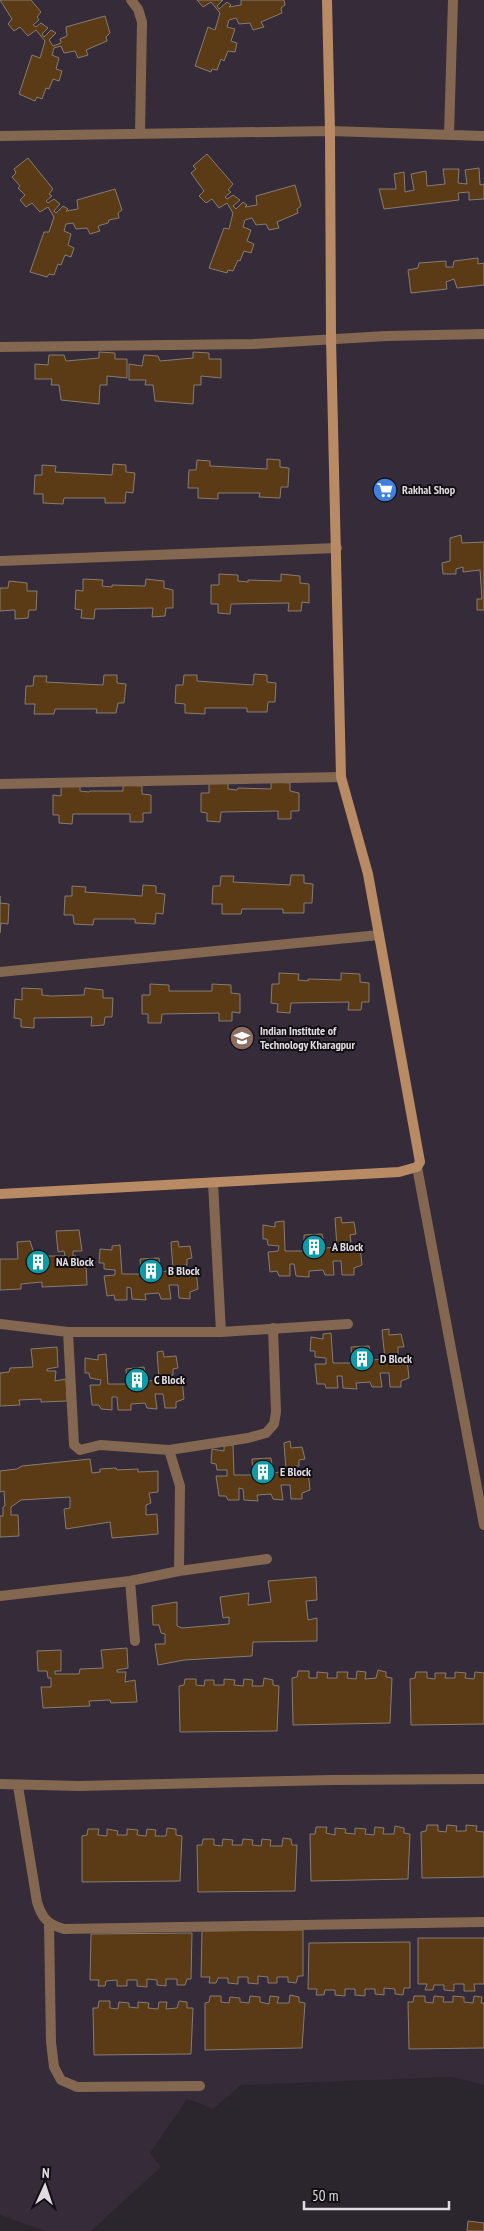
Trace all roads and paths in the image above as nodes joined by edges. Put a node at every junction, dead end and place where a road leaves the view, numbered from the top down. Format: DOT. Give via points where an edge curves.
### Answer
graph roads {
  1 [pos="131,0"];
  2 [pos="327,0"];
  3 [pos="453,0"];
  4 [pos="330,131"];
  5 [pos="140,134"];
  6 [pos="449,135"];
  7 [pos="0,136"];
  8 [pos="484,136"];
  9 [pos="484,334"];
  10 [pos="331,339"];
  11 [pos="0,347"];
  12 [pos="337,548"];
  13 [pos="0,561"];
  14 [pos="341,777"];
  15 [pos="0,784"];
  16 [pos="379,935"];
  17 [pos="0,972"];
  18 [pos="417,1168"];
  19 [pos="213,1183"];
  20 [pos="0,1194"];
  21 [pos="0,1324"];
  22 [pos="348,1324"];
  23 [pos="273,1328"];
  24 [pos="68,1332"];
  25 [pos="221,1332"];
  26 [pos="169,1450"];
  27 [pos="484,1525"];
  28 [pos="267,1559"];
  29 [pos="179,1571"];
  30 [pos="130,1581"];
  31 [pos="0,1596"];
  32 [pos="135,1641"];
  33 [pos="484,1779"];
  34 [pos="0,1784"];
  35 [pos="18,1786"];
  36 [pos="484,1922"];
  37 [pos="49,1924"];
  38 [pos="200,2086"];
  1 -- 5 [label="street" via="142,22"];
  2 -- 4 [label="street"];
  3 -- 6 [label="street"];
  4 -- 5 [label="street"];
  4 -- 6 [label="street"];
  4 -- 10 [label="street"];
  5 -- 7 [label="street"];
  6 -- 8 [label="street"];
  9 -- 10 [label="street"];
  10 -- 11 [label="street" via="244,344"];
  10 -- 12 [label="street"];
  12 -- 13 [label="street"];
  12 -- 14 [label="street"];
  14 -- 15 [label="street"];
  14 -- 16 [label="street" via="368,874"];
  16 -- 17 [label="street"];
  16 -- 18 [label="street" via="419,1153"];
  18 -- 19 [label="street" via="399,1172"];
  18 -- 27 [label="street"];
  19 -- 20 [label="street"];
  19 -- 25 [label="street"];
  21 -- 24 [label="street"];
  22 -- 23 [label="street"];
  23 -- 25 [label="street"];
  23 -- 26 [label="street" via="274,1424 266,1433 248,1438"];
  24 -- 25 [label="street"];
  24 -- 26 [label="street" via="74,1445 80,1450 100,1445"];
  26 -- 29 [label="street" via="180,1486"];
  28 -- 29 [label="street"];
  29 -- 30 [label="street"];
  30 -- 31 [label="street"];
  30 -- 32 [label="street"];
  33 -- 35 [label="street"];
  34 -- 35 [label="street"];
  35 -- 37 [label="street" via="37,1902"];
  36 -- 37 [label="street" via="64,1929"];
  37 -- 38 [label="street" via="51,2042 54,2067 61,2080 78,2087"];
}
